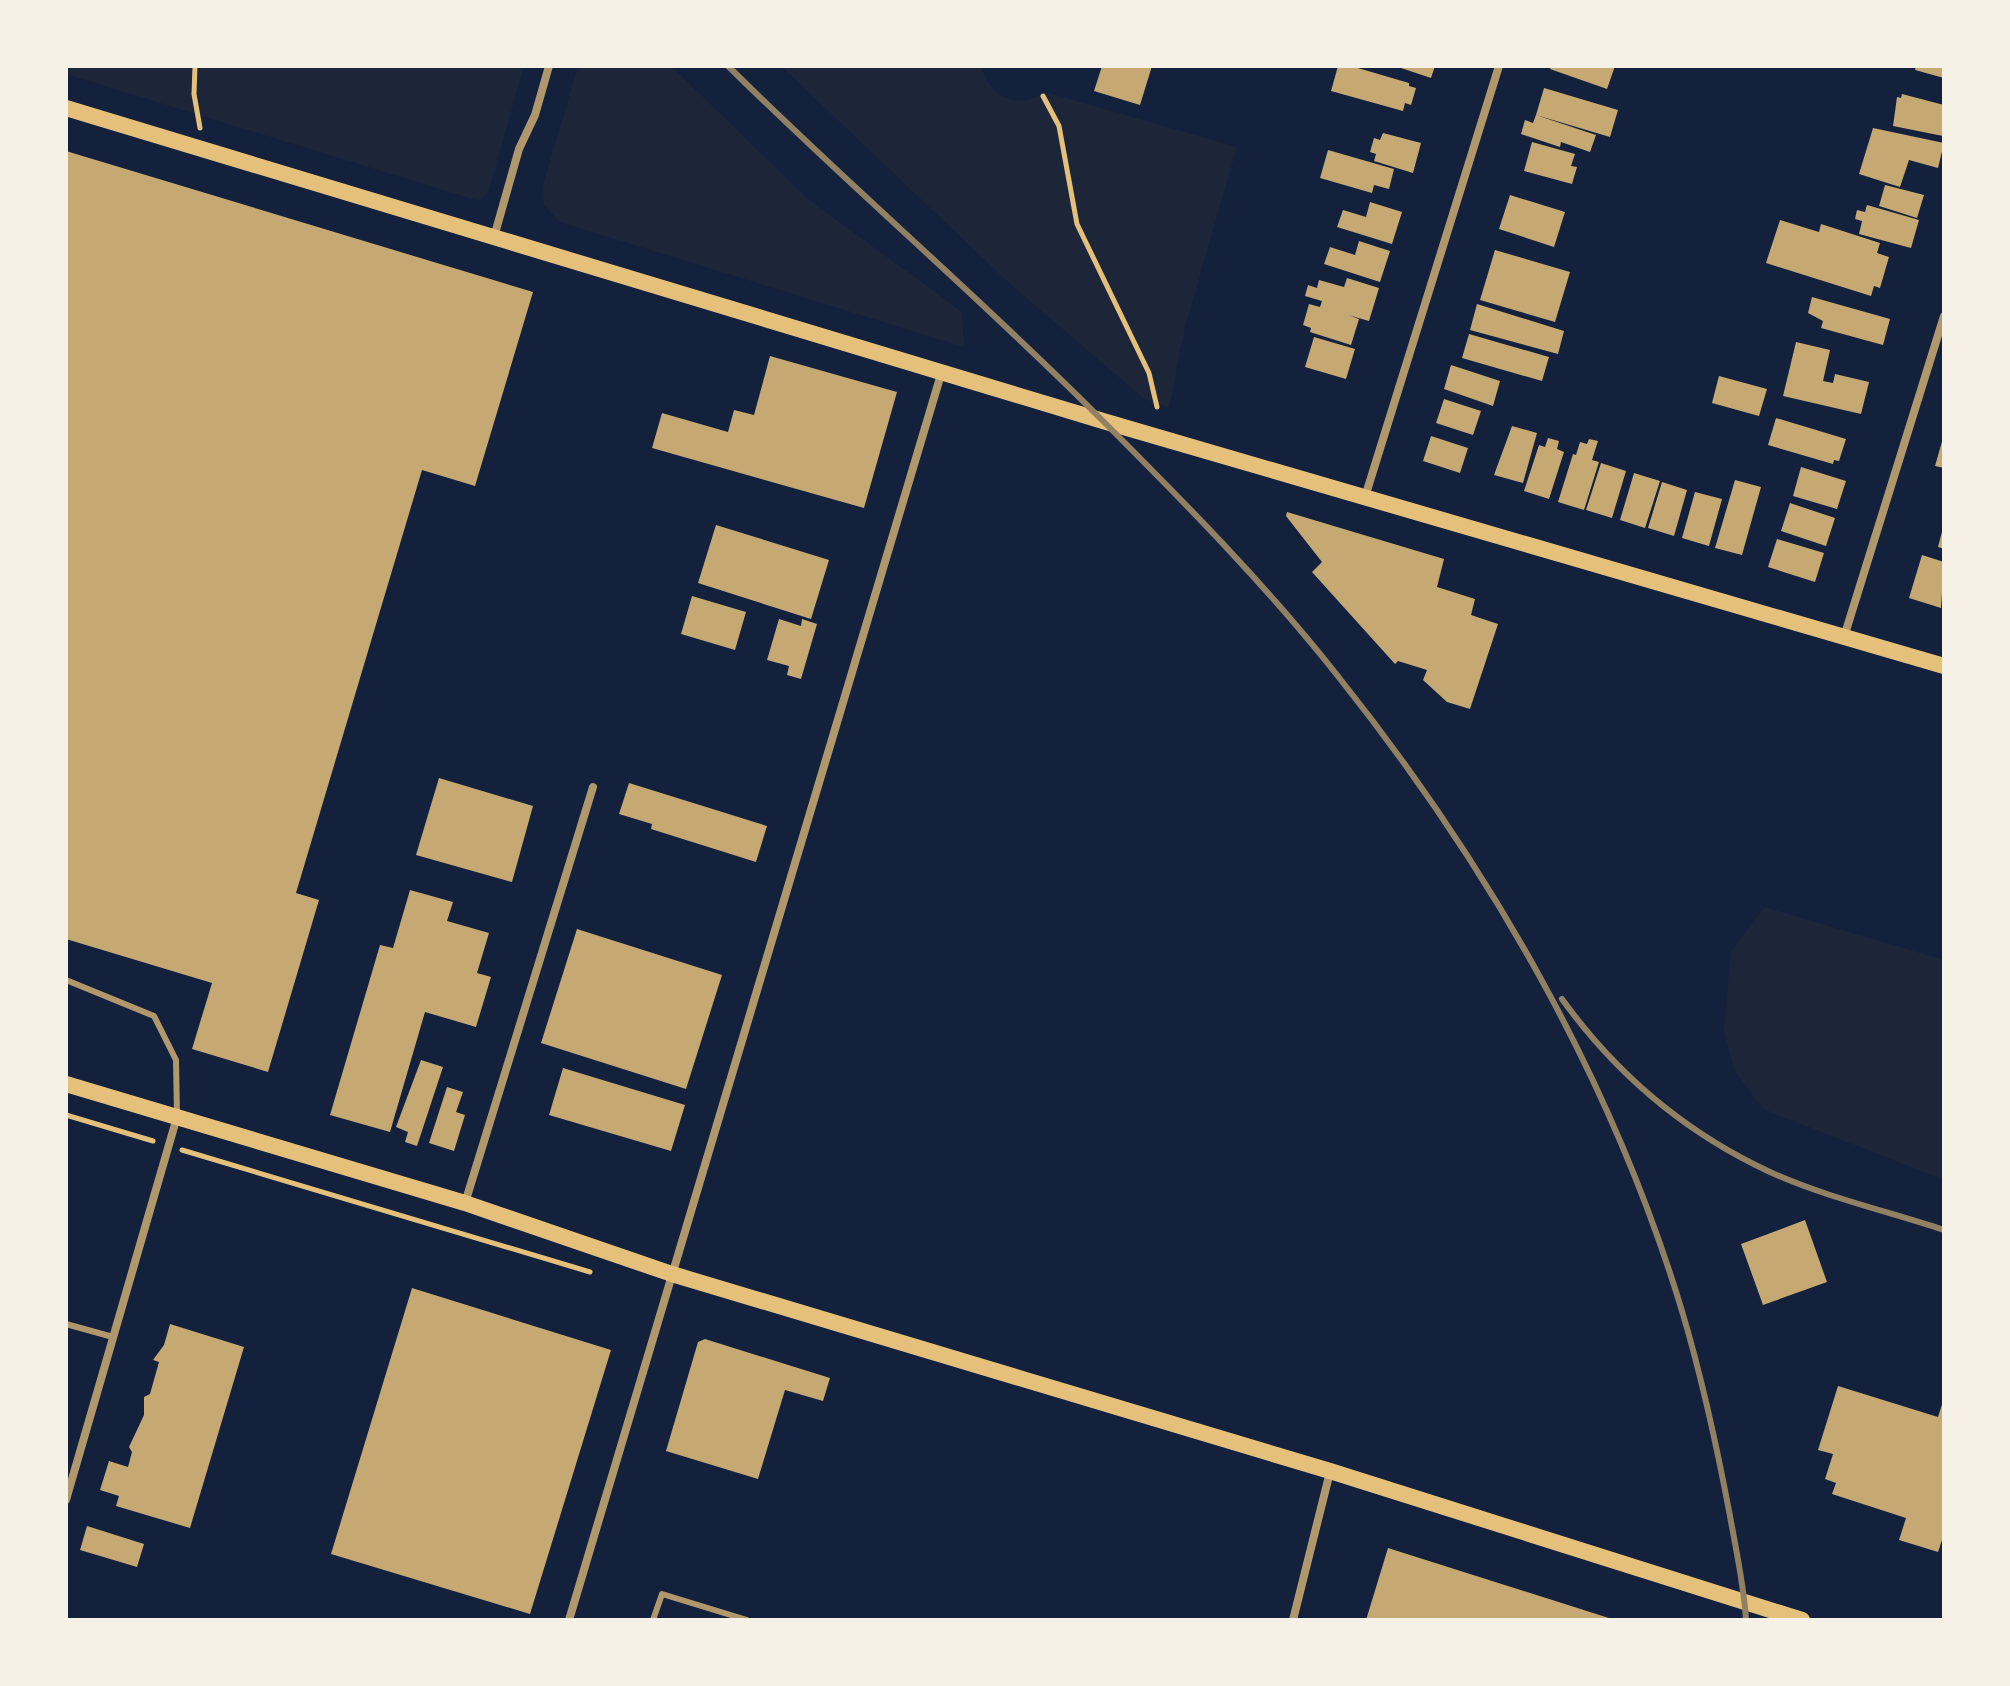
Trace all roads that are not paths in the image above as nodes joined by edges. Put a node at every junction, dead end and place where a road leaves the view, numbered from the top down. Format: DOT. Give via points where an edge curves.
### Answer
graph roads {
  1 [pos="549,66"];
  2 [pos="1499,66"];
  3 [pos="66,108"];
  4 [pos="494,237"];
  5 [pos="1944,316"];
  6 [pos="942,370"];
  7 [pos="1365,498"];
  8 [pos="1844,637"];
  9 [pos="1944,666"];
  10 [pos="593,787"];
  11 [pos="66,980"];
  12 [pos="66,1084"];
  13 [pos="177,1117"];
  14 [pos="465,1203"];
  15 [pos="672,1274"];
  16 [pos="66,1324"];
  17 [pos="113,1337"];
  18 [pos="1330,1471"];
  19 [pos="66,1500"];
  20 [pos="569,1620"];
  21 [pos="653,1620"];
  22 [pos="747,1620"];
  23 [pos="1293,1620"];
  24 [pos="1802,1620"];
  1 -- 4 [label="street"];
  2 -- 7 [label="street"];
  3 -- 4 [label="main road"];
  4 -- 6 [label="main road"];
  5 -- 8 [label="street"];
  6 -- 7 [label="main road"];
  6 -- 15 [label="street"];
  7 -- 8 [label="main road"];
  8 -- 9 [label="main road"];
  10 -- 14 [label="street"];
  11 -- 13 [label="lane" via="154,1016 176,1060"];
  12 -- 13 [label="main road"];
  13 -- 14 [label="main road"];
  13 -- 17 [label="street"];
  14 -- 15 [label="main road"];
  15 -- 18 [label="main road"];
  15 -- 20 [label="street"];
  16 -- 17 [label="lane"];
  17 -- 19 [label="street"];
  18 -- 23 [label="street"];
  18 -- 24 [label="main road"];
  21 -- 22 [label="lane" via="662,1594"];
}
